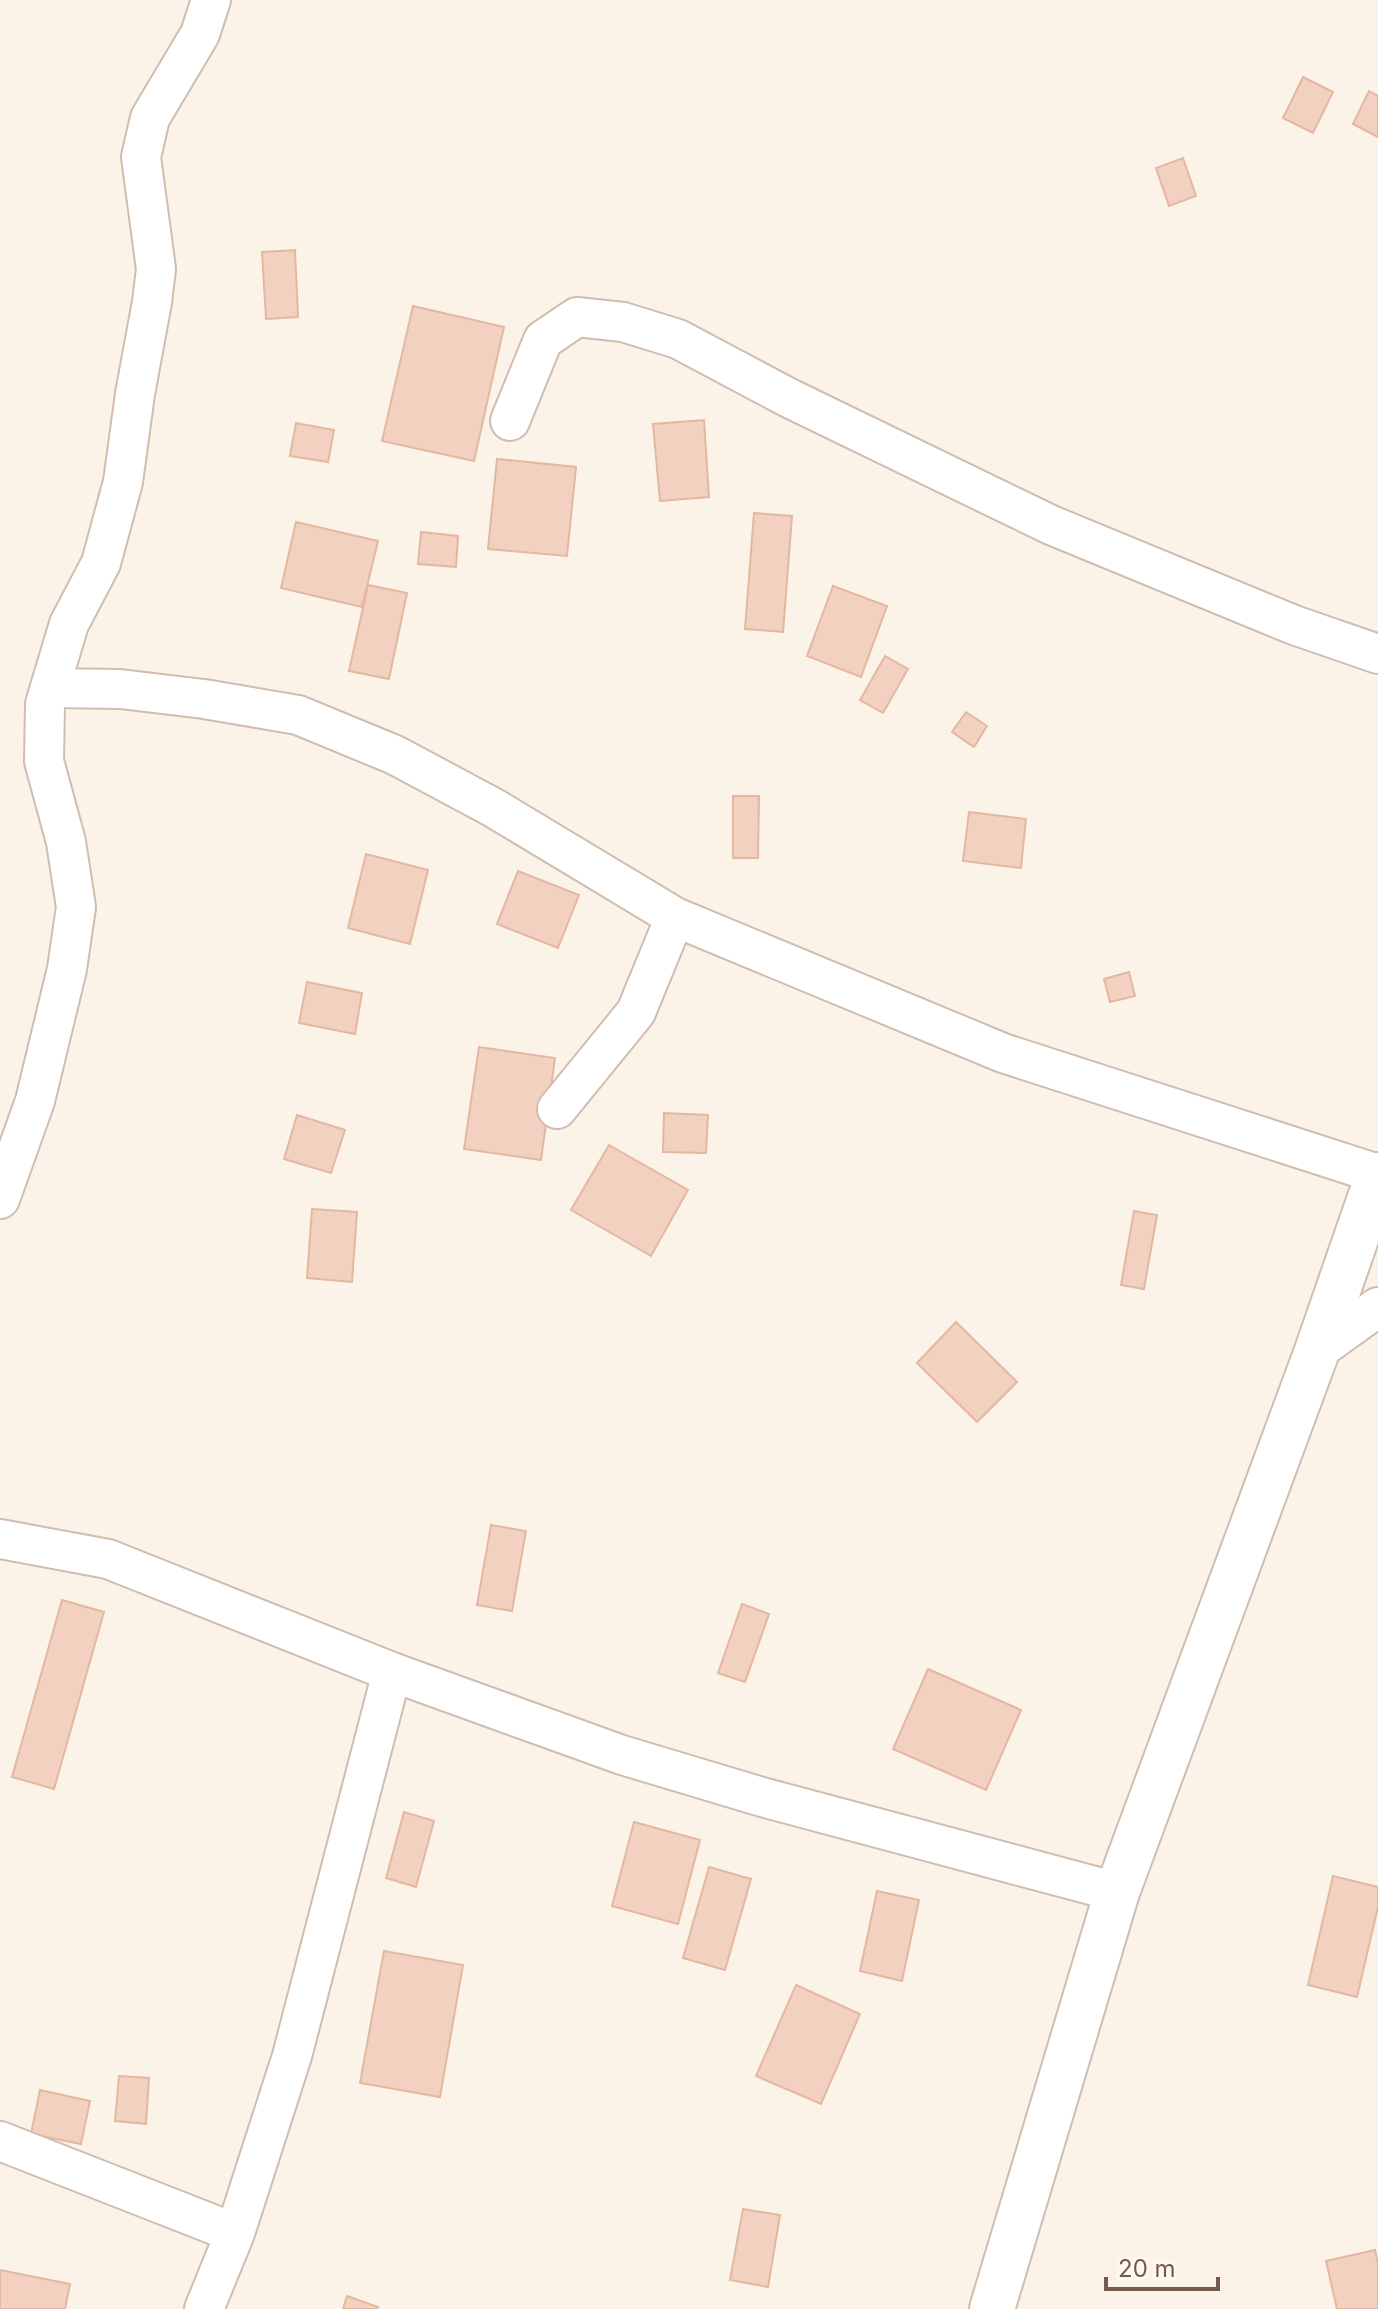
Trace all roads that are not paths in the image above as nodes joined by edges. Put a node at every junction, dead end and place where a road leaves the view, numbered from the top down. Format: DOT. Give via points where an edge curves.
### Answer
graph roads {
  1 [pos="211,0"];
  2 [pos="510,421"];
  3 [pos="1378,654"];
  4 [pos="50,688"];
  5 [pos="675,917"];
  6 [pos="557,1109"];
  7 [pos="1378,1174"];
  8 [pos="0,1199"];
  9 [pos="1378,1307"];
  10 [pos="1317,1351"];
  11 [pos="0,1539"];
  12 [pos="392,1672"];
  13 [pos="1117,1892"];
  14 [pos="0,2141"];
  15 [pos="235,2233"];
  16 [pos="204,2309"];
  17 [pos="992,2309"];
  1 -- 4 [label="street" via="200,34 150,118 141,157 156,269 123,482 101,563 69,624"];
  2 -- 3 [label="street" via="543,340 577,317 623,322 678,339 1051,525"];
  4 -- 5 [label="street" via="120,689 298,715 432,774"];
  4 -- 8 [label="street" via="44,761 66,842 76,907 67,969 35,1101"];
  5 -- 6 [label="street" via="636,1012"];
  5 -- 7 [label="street" via="1003,1053"];
  7 -- 10 [label="street"];
  9 -- 10 [label="street"];
  10 -- 13 [label="street"];
  11 -- 12 [label="street" via="108,1559"];
  12 -- 13 [label="street" via="622,1755 734,1789"];
  12 -- 15 [label="street" via="292,2056"];
  13 -- 17 [label="street"];
  14 -- 15 [label="street"];
  15 -- 16 [label="street"];
}
